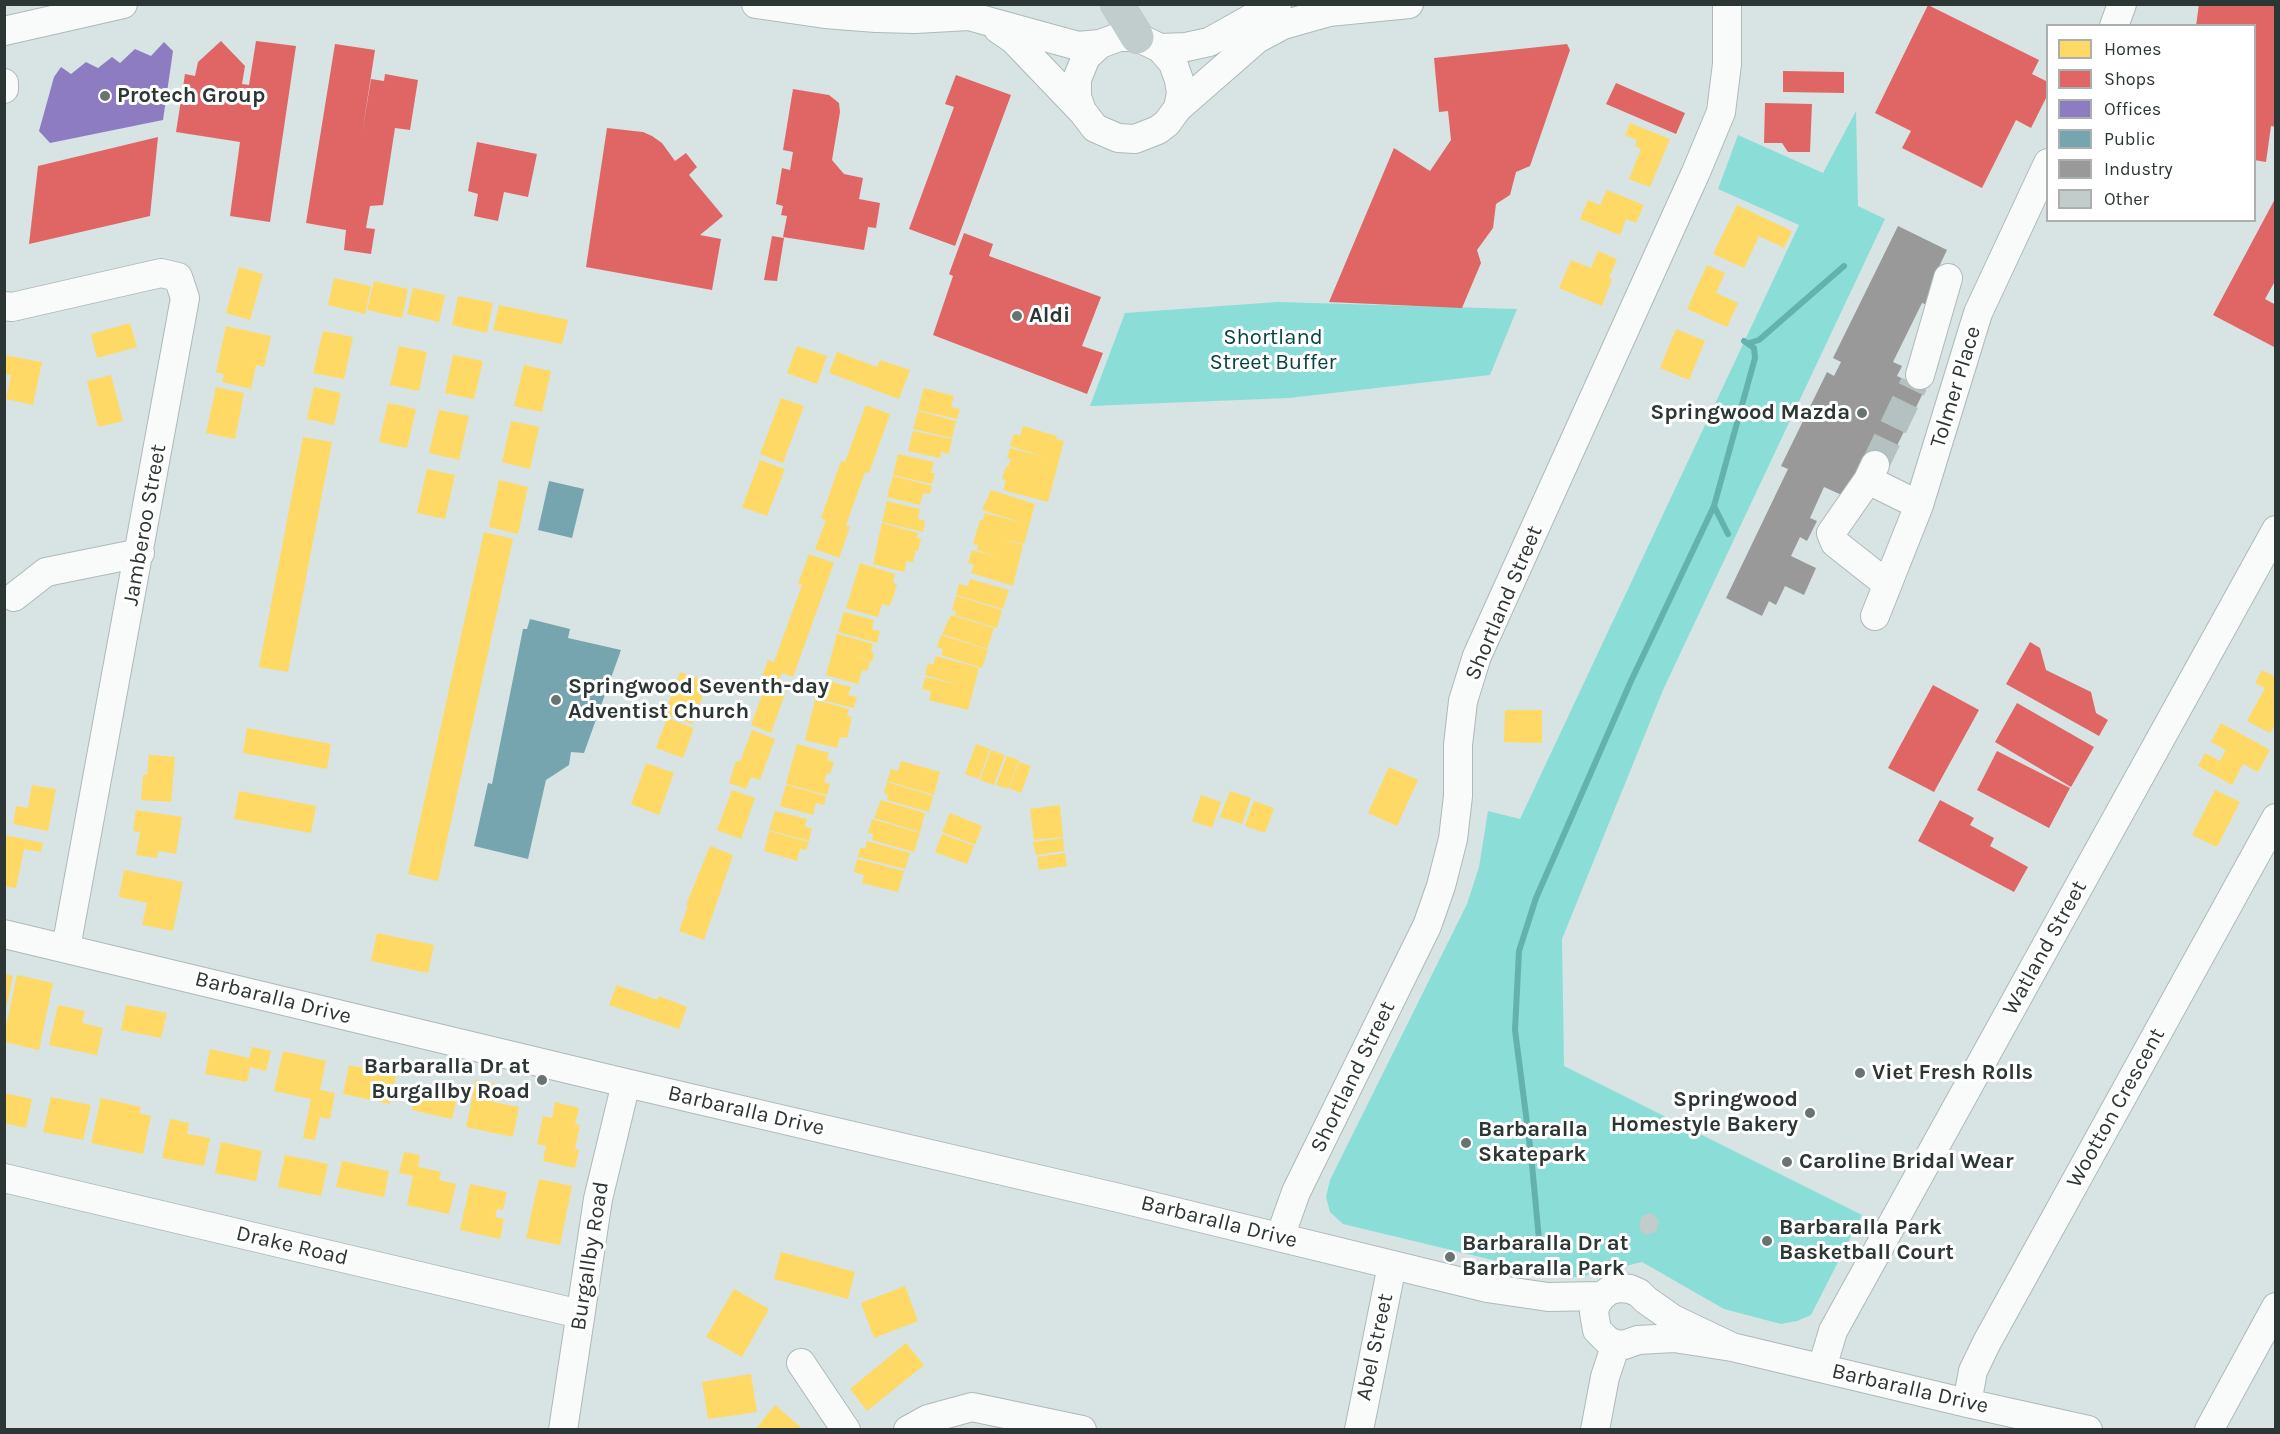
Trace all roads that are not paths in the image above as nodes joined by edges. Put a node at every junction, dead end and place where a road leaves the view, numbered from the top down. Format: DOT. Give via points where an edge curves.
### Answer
graph roads {
  1 [pos="123,4"];
  2 [pos="756,4"];
  3 [pos="1117,4"];
  4 [pos="1277,4"];
  5 [pos="1409,4"];
  6 [pos="1727,4"];
  7 [pos="2122,4"];
  8 [pos="983,19"];
  9 [pos="2115,24"];
  10 [pos="4,31"];
  11 [pos="1149,42"];
  12 [pos="1100,44"];
  13 [pos="4,83"];
  14 [pos="4,89"];
  15 [pos="1178,108"];
  16 [pos="1082,111"];
  17 [pos="2046,167"];
  18 [pos="1948,279"];
  19 [pos="4,306"];
  20 [pos="1960,372"];
  21 [pos="1919,505"];
  22 [pos="2276,530"];
  23 [pos="140,553"];
  24 [pos="1887,585"];
  25 [pos="14,597"];
  26 [pos="1875,616"];
  27 [pos="2276,818"];
  28 [pos="4,934"];
  29 [pos="66,948"];
  30 [pos="626,1083"];
  31 [pos="4,1178"];
  32 [pos="1280,1237"];
  33 [pos="1392,1265"];
  34 [pos="1487,1288"];
  35 [pos="1602,1296"];
  36 [pos="1646,1300"];
  37 [pos="2276,1306"];
  38 [pos="580,1314"];
  39 [pos="1594,1323"];
  40 [pos="1627,1342"];
  41 [pos="1732,1347"];
  42 [pos="801,1363"];
  43 [pos="1822,1368"];
  44 [pos="1967,1403"];
  45 [pos="563,1430"];
  46 [pos="846,1430"];
  47 [pos="908,1430"];
  48 [pos="1082,1430"];
  49 [pos="1359,1430"];
  50 [pos="1595,1430"];
  51 [pos="2088,1430"];
  52 [pos="2209,1430"];
  1 -- 10 [label="street"];
  2 -- 8 [label="street" via="876,18"];
  3 -- 11 [label="highway"];
  4 -- 11 [label="street" via="1209,42 1186,47"];
  5 -- 15 [label="street" via="1329,12 1283,25 1257,39"];
  6 -- 32 [label="street, Shortland Street" via="1727,64 1720,112 1478,656 1463,701 1453,840 1427,926 1296,1192"];
  7 -- 9 [label="street"];
  8 -- 12 [label="street" via="1059,42 1078,46"];
  8 -- 16 [label="street" via="1014,40"];
  11 -- 12 [label="street" via="1119,37"];
  11 -- 15 [label="street" via="1173,63 1179,80"];
  12 -- 16 [label="street" via="1086,57 1077,79"];
  13 -- 14 [label="street"];
  15 -- 16 [label="street" via="1158,130 1135,139 1118,138 1095,128"];
  17 -- 20 [label="street, Tolmer Place" via="1978,313"];
  18 -- 20 [label="street" via="1917,380 1932,368"];
  19 -- 23 [label="street, Jamberoo Street" via="160,273 178,277 185,298"];
  20 -- 21 [label="street, Tolmer Place"];
  21 -- 24 [label="street, Tolmer Place"];
  21 -- 24 [label="street" via="1871,472 1831,533 1835,543"];
  22 -- 43 [label="street, Watland Street" via="1833,1331"];
  23 -- 25 [label="street" via="46,572"];
  23 -- 29 [label="street, Jamberoo Street"];
  24 -- 26 [label="street, Tolmer Place"];
  27 -- 44 [label="street, Wootton Crescent" via="1987,1342 1973,1371"];
  28 -- 29 [label="street, Barbaralla Drive"];
  29 -- 30 [label="street, Barbaralla Drive"];
  30 -- 32 [label="street, Barbaralla Drive"];
  30 -- 38 [label="street, Burgallby Road" via="598,1199"];
  31 -- 38 [label="street, Drake Road"];
  32 -- 33 [label="street, Barbaralla Drive"];
  33 -- 34 [label="street, Barbaralla Drive"];
  33 -- 49 [label="street, Abel Street"];
  34 -- 35 [label="street, Barbaralla Drive" via="1548,1297"];
  34 -- 39 [label="street, Barbaralla Drive"];
  35 -- 36 [label="street, Barbaralla Drive" via="1610,1290 1630,1288"];
  35 -- 39 [label="street" via="1596,1304"];
  36 -- 40 [label="street" via="1651,1317 1645,1334"];
  36 -- 41 [label="street, Barbaralla Drive" via="1673,1319"];
  37 -- 52 [label="street"];
  38 -- 45 [label="street, Burgallby Road"];
  39 -- 40 [label="street, Barbaralla Drive" via="1602,1336"];
  40 -- 41 [label="street, Barbaralla Drive" via="1674,1338"];
  40 -- 50 [label="street" via="1605,1377"];
  41 -- 43 [label="street, Barbaralla Drive"];
  42 -- 46 [label="street"];
  43 -- 44 [label="street, Barbaralla Drive"];
  44 -- 51 [label="street, Barbaralla Drive"];
  47 -- 48 [label="street" via="928,1419 972,1407"];
}
